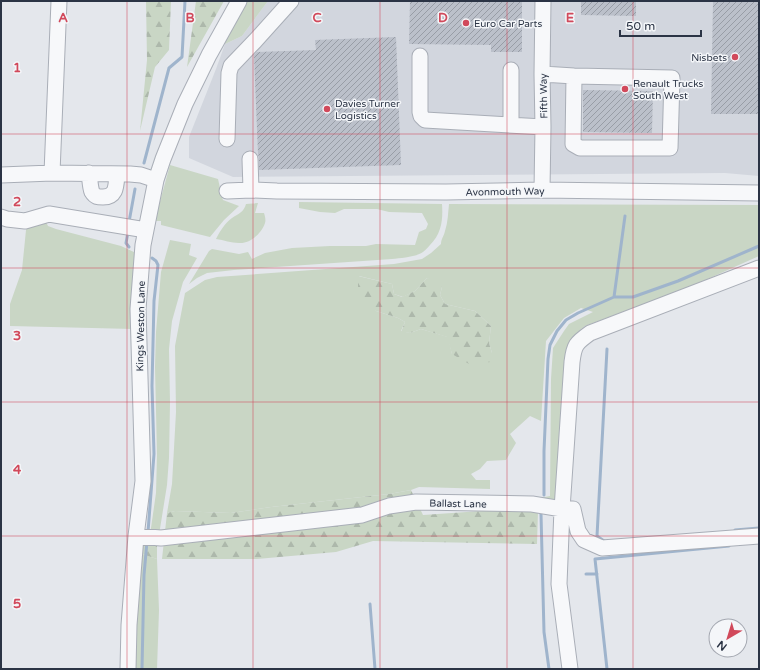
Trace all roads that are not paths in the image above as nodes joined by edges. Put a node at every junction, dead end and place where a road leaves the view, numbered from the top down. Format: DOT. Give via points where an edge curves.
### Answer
graph roads {
  1 [pos="59,1"];
  2 [pos="239,1"];
  3 [pos="291,1"];
  4 [pos="544,1"];
  5 [pos="215,44"];
  6 [pos="420,56"];
  7 [pos="238,59"];
  8 [pos="511,70"];
  9 [pos="542,74"];
  10 [pos="574,76"];
  11 [pos="511,124"];
  12 [pos="543,127"];
  13 [pos="227,139"];
  14 [pos="250,159"];
  15 [pos="52,173"];
  16 [pos="89,173"];
  17 [pos="117,174"];
  18 [pos="1,175"];
  19 [pos="156,180"];
  20 [pos="251,190"];
  21 [pos="542,190"];
  22 [pos="228,191"];
  23 [pos="759,193"];
  24 [pos="1,217"];
  25 [pos="140,229"];
  26 [pos="759,268"];
  27 [pos="562,509"];
  28 [pos="136,536"];
  29 [pos="759,536"];
  30 [pos="128,669"];
  31 [pos="570,669"];
  1 -- 15 [label="street"];
  2 -- 5 [label="street, Kings Weston Lane"];
  3 -- 7 [label="street"];
  4 -- 9 [label="street, Fifth Way"];
  5 -- 7 [label="street"];
  5 -- 19 [label="street, Kings Weston Lane" via="185,104"];
  6 -- 11 [label="street" via="420,116 423,119"];
  7 -- 13 [label="street" via="231,66 229,73"];
  8 -- 11 [label="street"];
  9 -- 10 [label="street"];
  9 -- 12 [label="street, Fifth Way"];
  10 -- 10 [label="street" via="672,78 670,148 580,148 572,144"];
  11 -- 12 [label="street"];
  12 -- 21 [label="street, Fifth Way"];
  14 -- 20 [label="street"];
  15 -- 16 [label="street"];
  15 -- 18 [label="street"];
  16 -- 17 [label="street"];
  16 -- 17 [label="street" via="93,194 107,197 115,191"];
  17 -- 19 [label="street" via="141,175"];
  19 -- 25 [label="street, Kings Weston Lane"];
  20 -- 21 [label="street, Avonmouth Way"];
  20 -- 22 [label="street, Avonmouth Way"];
  21 -- 23 [label="street, Avonmouth Way"];
  24 -- 25 [label="street" via="25,221 49,214"];
  25 -- 28 [label="street, Kings Weston Lane" via="143,245 138,309 143,482"];
  26 -- 27 [label="street" via="590,333 581,340 574,349 572,362"];
  27 -- 28 [label="street, Ballast Lane" via="532,504 416,502 389,506 362,515 160,538"];
  27 -- 29 [label="street, Ballast Lane" via="573,509 578,531 584,540 602,548"];
  27 -- 31 [label="street" via="559,584"];
  28 -- 30 [label="street, Kings Weston Lane"];
}
